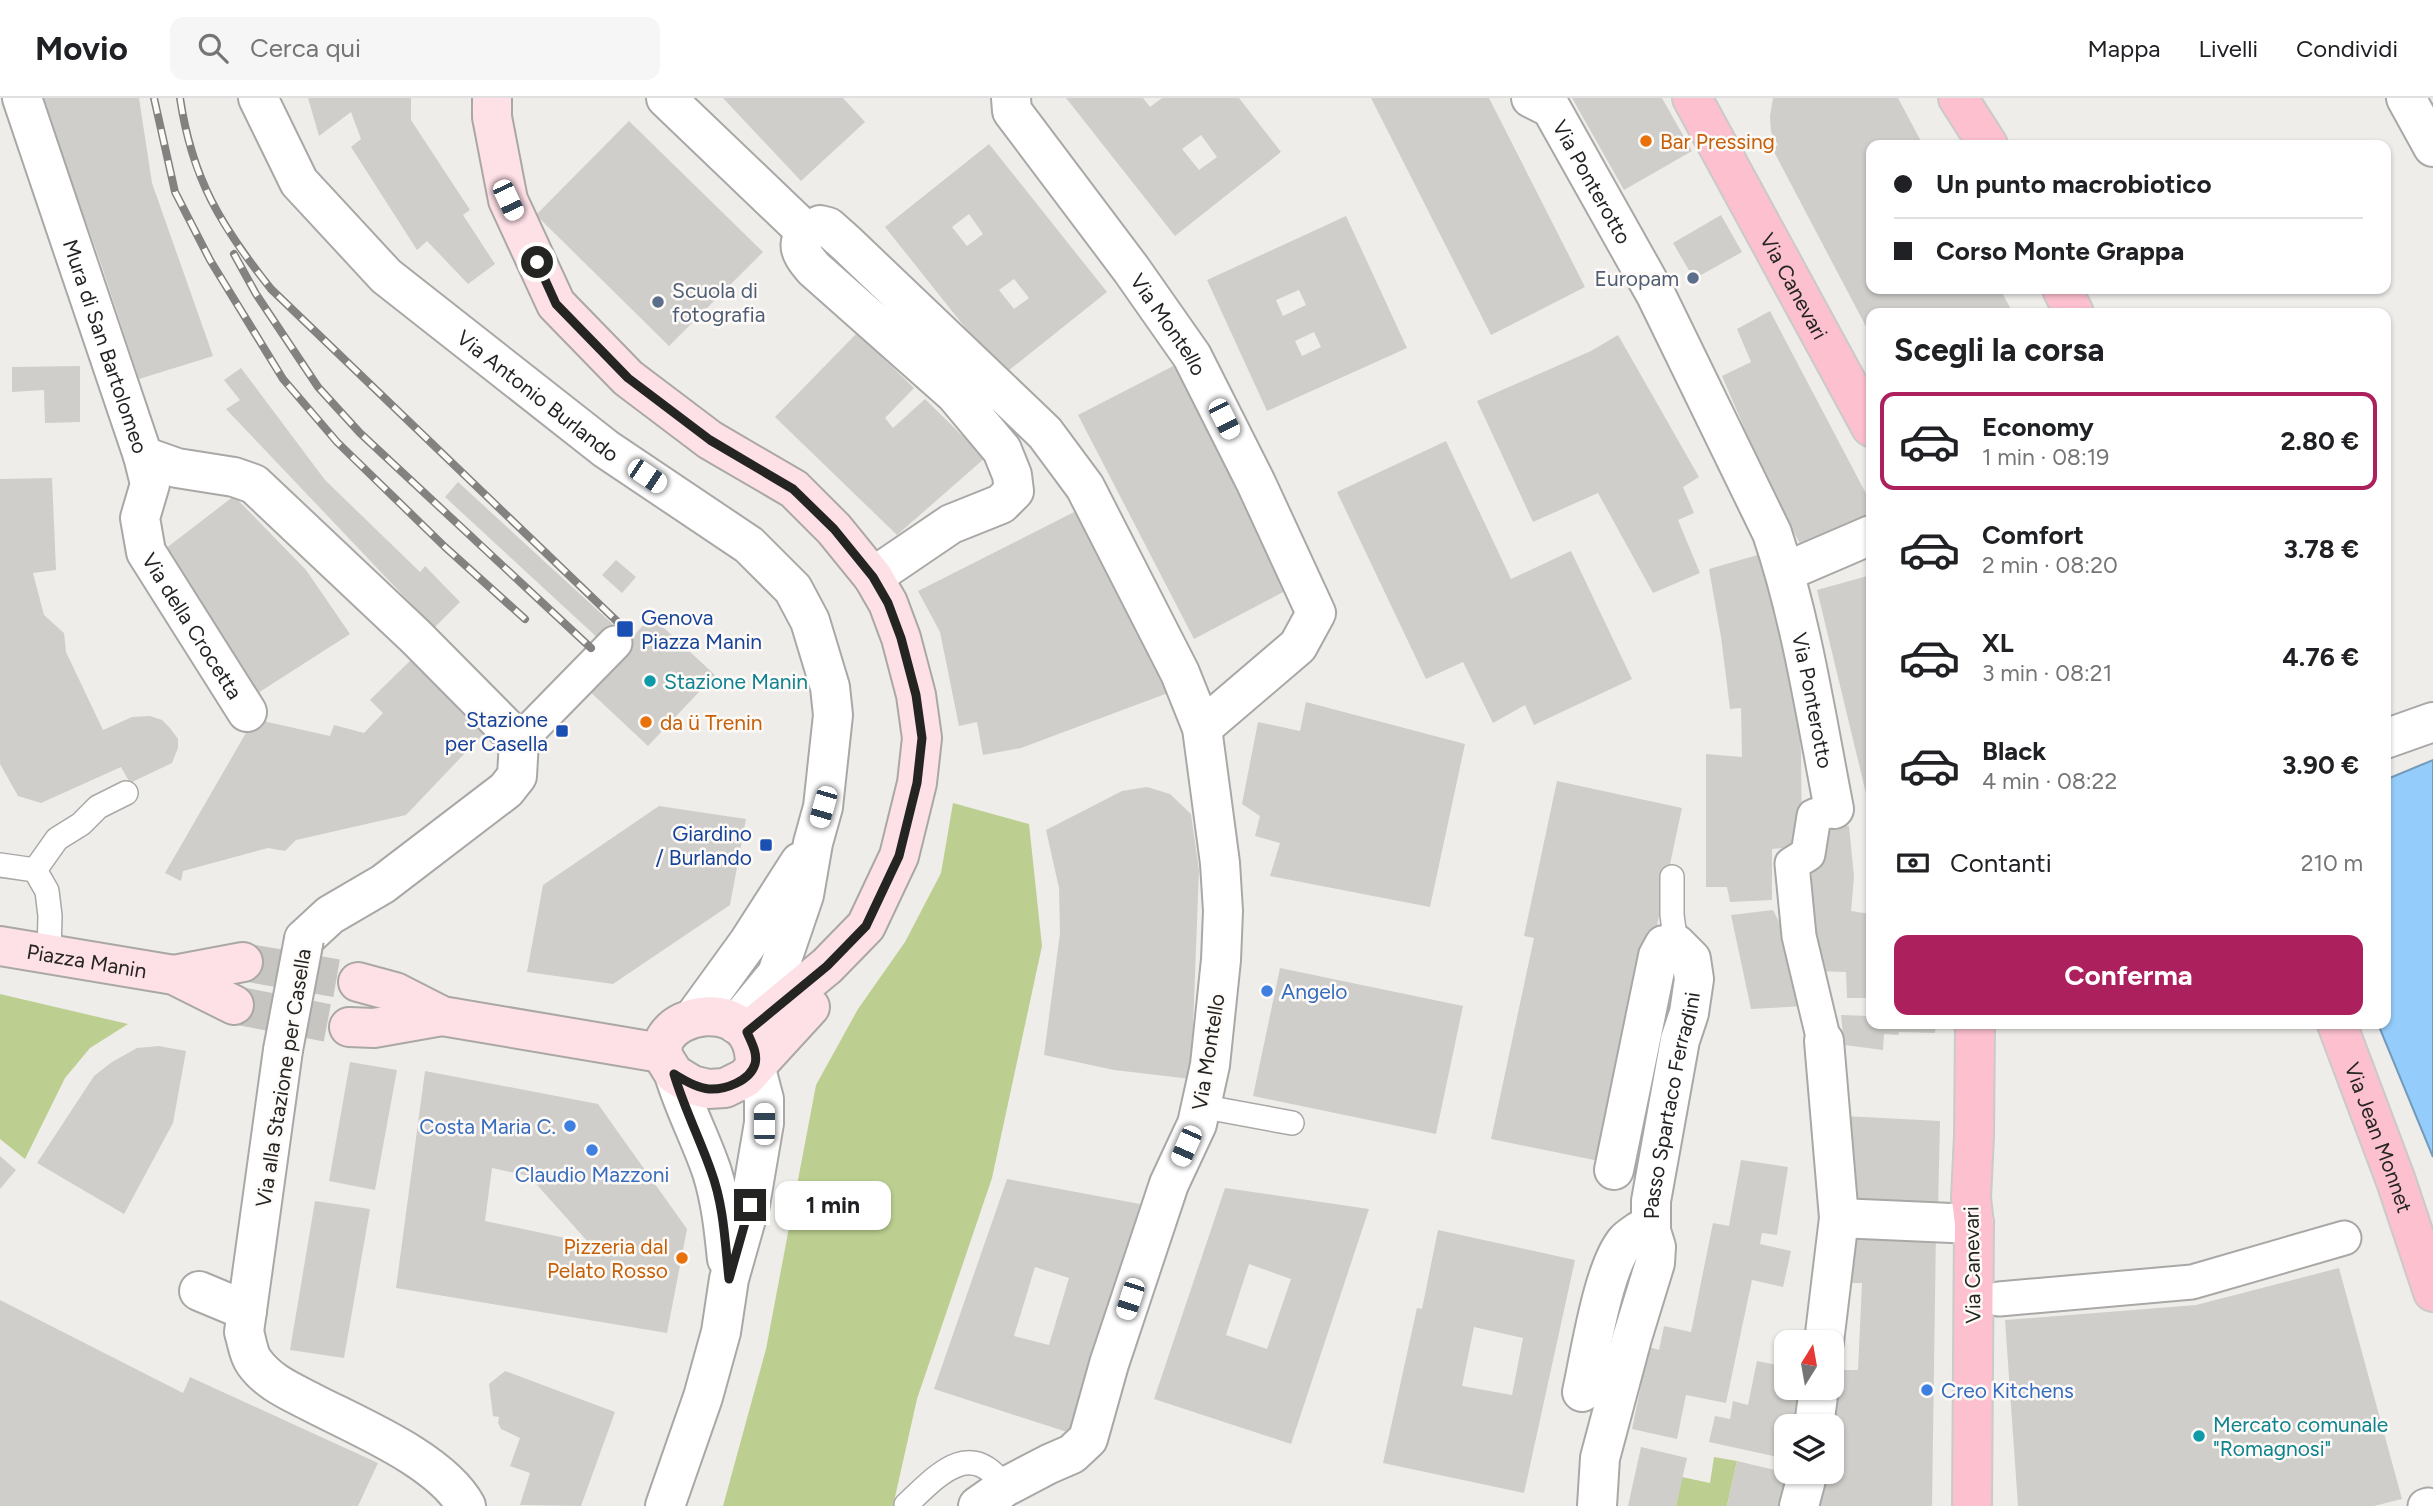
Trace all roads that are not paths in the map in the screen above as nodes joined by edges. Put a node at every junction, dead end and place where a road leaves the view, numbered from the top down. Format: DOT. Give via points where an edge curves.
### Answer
graph roads {
  1 [pos="22,98"];
  2 [pos="258,98"];
  3 [pos="492,98"];
  4 [pos="666,98"];
  5 [pos="1011,98"];
  6 [pos="1531,98"];
  7 [pos="1692,98"];
  8 [pos="1958,98"];
  9 [pos="2406,98"];
  10 [pos="1985,140"];
  11 [pos="2433,148"];
  12 [pos="807,233"];
  13 [pos="1866,418"];
  14 [pos="143,456"];
  15 [pos="1866,537"];
  16 [pos="1785,572"];
  17 [pos="873,577"];
  18 [pos="615,643"];
  19 [pos="247,712"];
  20 [pos="2433,722"];
  21 [pos="1202,728"];
  22 [pos="2391,737"];
  23 [pos="519,741"];
  24 [pos="126,793"];
  25 [pos="1834,809"];
  26 [pos="813,843"];
  27 [pos="0,865"];
  28 [pos="34,870"];
  29 [pos="1672,877"];
  30 [pos="1676,944"];
  31 [pos="0,946"];
  32 [pos="49,954"];
  33 [pos="243,962"];
  34 [pos="174,975"];
  35 [pos="358,982"];
  36 [pos="234,1005"];
  37 [pos="442,1016"];
  38 [pos="695,1016"];
  39 [pos="349,1027"];
  40 [pos="1975,1029"];
  41 [pos="2339,1029"];
  42 [pos="1824,1041"];
  43 [pos="750,1055"];
  44 [pos="668,1064"];
  45 [pos="1200,1106"];
  46 [pos="1292,1123"];
  47 [pos="1614,1170"];
  48 [pos="1839,1218"];
  49 [pos="1973,1224"];
  50 [pos="1651,1231"];
  51 [pos="2344,1238"];
  52 [pos="729,1279"];
  53 [pos="199,1291"];
  54 [pos="2433,1292"];
  55 [pos="1999,1299"];
  56 [pos="247,1311"];
  57 [pos="1825,1330"];
  58 [pos="1583,1392"];
  59 [pos="1805,1484"];
  60 [pos="992,1497"];
  61 [pos="906,1505"];
  62 [pos="466,1506"];
  63 [pos="665,1506"];
  64 [pos="1597,1506"];
  65 [pos="1799,1506"];
  66 [pos="1972,1506"];
  1 -- 14 [label="street, Mura di San Bartolomeo"];
  2 -- 26 [label="street, Via Antonio Burlando" via="299,182 386,276 606,449 748,545 793,589 821,653 833,715 823,807"];
  3 -- 17 [label="main road" via="508,200 556,304 628,378 710,440 793,489"];
  4 -- 12 [label="street"];
  5 -- 21 [label="street, Via Montello" via="1012,111 1192,356 1316,613 1298,646"];
  6 -- 16 [label="street, Via Ponterotto" via="1551,108 1656,295 1772,534"];
  7 -- 13 [label="main road, Via Canevari"];
  8 -- 10 [label="main road"];
  9 -- 11 [label="street"];
  12 -- 17 [label="street" via="800,243 803,256 814,269 955,394 1002,450 1012,475 1014,491 1001,504 951,524"];
  12 -- 21 [label="street, Via Montello" via="820,225 828,227 1045,433 1085,487 1180,673"];
  14 -- 19 [label="street, Via della Crocetta" via="150,484 140,518 146,552"];
  14 -- 23 [label="street, Mura di San Bartolomeo" via="254,484"];
  15 -- 16 [label="street"];
  16 -- 25 [label="street, Via Ponterotto"];
  17 -- 43 [label="main road" via="901,638 922,738 917,783 899,856 866,926 822,994"];
  18 -- 23 [label="street"];
  20 -- 22 [label="street"];
  21 -- 45 [label="street, Via Montello" via="1223,911 1210,1065"];
  23 -- 56 [label="street, Via alla Stazione per Casella, bridge" via="517,776 506,790 383,884 330,915 304,939 283,1050"];
  24 -- 28 [label="lane" via="98,807 57,839"];
  25 -- 42 [label="street, Via Ponterotto" via="1814,816 1808,854 1792,864 1799,936"];
  26 -- 38 [label="street"];
  26 -- 43 [label="street" via="804,895"];
  27 -- 28 [label="lane"];
  28 -- 32 [label="lane" via="47,891"];
  29 -- 30 [label="lane"];
  30 -- 47 [label="street, Passo Spartaco Ferradini" via="1664,945 1658,956"];
  30 -- 50 [label="street, Passo Spartaco Ferradini" via="1691,958 1694,979 1651,1201"];
  31 -- 32 [label="main road, Piazza Manin"];
  32 -- 34 [label="main road, Piazza Manin"];
  33 -- 34 [label="main road, Piazza Manin"];
  34 -- 36 [label="main road, Piazza Manin"];
  35 -- 37 [label="main road" via="394,992"];
  37 -- 39 [label="main road" via="374,1028"];
  37 -- 44 [label="main road"];
  38 -- 43 [label="main road" via="716,1017"];
  38 -- 44 [label="main road" via="665,1038"];
  40 -- 49 [label="main road, Via Canevari"];
  41 -- 54 [label="main road, Via Jean Monnet"];
  42 -- 48 [label="street, Via Ponterotto"];
  43 -- 44 [label="main road" via="745,1078 725,1088 692,1085"];
  43 -- 52 [label="street" via="764,1124 750,1205"];
  44 -- 52 [label="street" via="712,1172 722,1210"];
  45 -- 46 [label="lane"];
  45 -- 60 [label="street, Via Montello" via="1197,1124 1169,1184 1088,1439 1072,1454"];
  48 -- 49 [label="street"];
  48 -- 57 [label="street, Via Ponterotto"];
  49 -- 66 [label="main road, Via Canevari"];
  50 -- 58 [label="street" via="1639,1230 1625,1242 1617,1259 1605,1289"];
  50 -- 64 [label="street, Passo Spartaco Ferradini" via="1655,1263 1600,1458"];
  51 -- 55 [label="street" via="2192,1282"];
  52 -- 63 [label="street" via="721,1332 703,1397"];
  53 -- 56 [label="street"];
  56 -- 62 [label="street, Via alla Stazione per Casella" via="244,1332 252,1360 272,1381 430,1467"];
  59 -- 65 [label="street"];
  60 -- 61 [label="lane" via="994,1471 977,1463 955,1463"];
}
